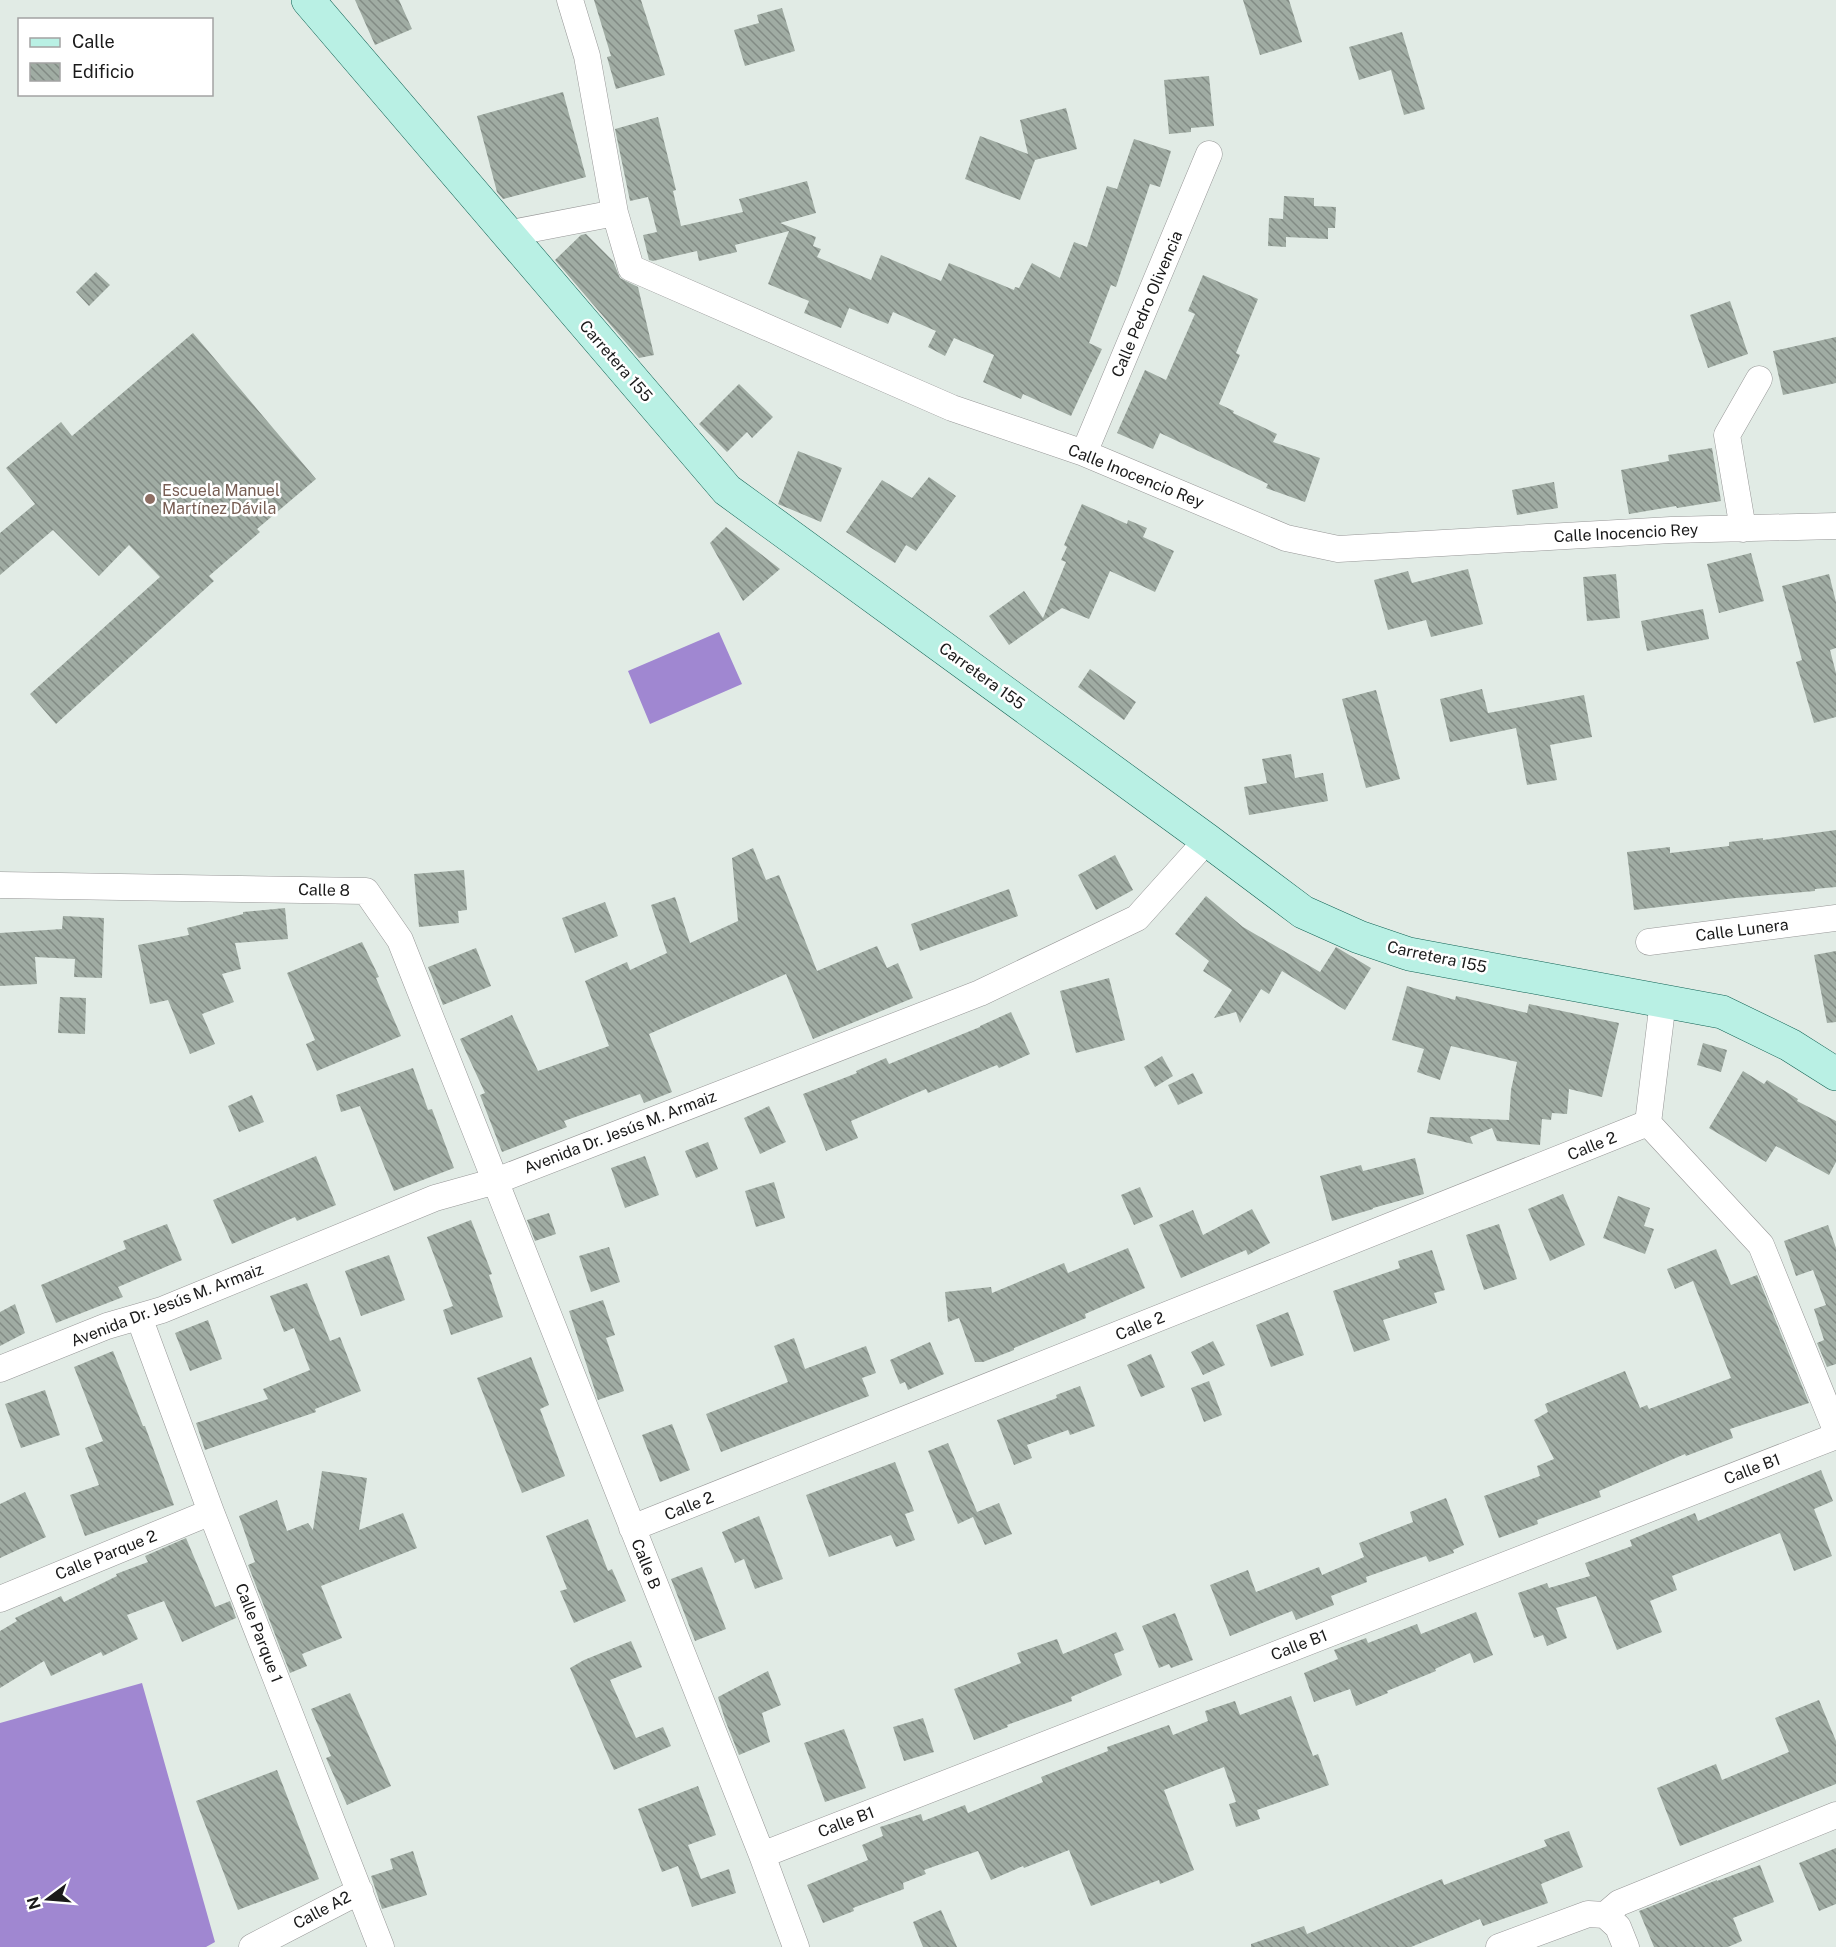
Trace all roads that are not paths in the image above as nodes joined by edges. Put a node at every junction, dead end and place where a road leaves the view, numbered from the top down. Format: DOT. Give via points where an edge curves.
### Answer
graph roads {
  1 [pos="308,0"];
  2 [pos="570,0"];
  3 [pos="1209,154"];
  4 [pos="615,213"];
  5 [pos="506,234"];
  6 [pos="1759,379"];
  7 [pos="1084,453"];
  8 [pos="1836,526"];
  9 [pos="1743,529"];
  10 [pos="1207,840"];
  11 [pos="0,885"];
  12 [pos="1836,918"];
  13 [pos="1649,942"];
  14 [pos="1662,1000"];
  15 [pos="1836,1074"];
  16 [pos="1648,1123"];
  17 [pos="496,1180"];
  18 [pos="139,1317"];
  19 [pos="0,1369"];
  20 [pos="1836,1430"];
  21 [pos="1836,1436"];
  22 [pos="211,1512"];
  23 [pos="632,1528"];
  24 [pos="0,1599"];
  25 [pos="1836,1815"];
  26 [pos="762,1855"];
  27 [pos="360,1891"];
  28 [pos="1605,1915"];
  29 [pos="252,1947"];
  30 [pos="381,1947"];
  31 [pos="796,1947"];
  32 [pos="1499,1947"];
  33 [pos="1626,1947"];
  1 -- 5 [label="street, Carretera 155"];
  2 -- 4 [label="street, Calle Inocencio Rey" via="587,56"];
  3 -- 7 [label="street, Calle Pedro Olivencia"];
  4 -- 5 [label="street"];
  4 -- 7 [label="street, Calle Inocencio Rey" via="631,267 952,408"];
  5 -- 10 [label="street, Carretera 155" via="727,490"];
  6 -- 9 [label="street" via="1727,435"];
  7 -- 9 [label="street, Calle Inocencio Rey" via="1286,538 1338,549"];
  8 -- 9 [label="street, Calle Inocencio Rey"];
  10 -- 14 [label="street, Carretera 155" via="1303,912 1359,937 1409,954"];
  10 -- 17 [label="street, Avenida Dr. Jesús M. Armaiz" via="1137,918 980,993"];
  11 -- 17 [label="street, Calle 8" via="366,891 400,940"];
  12 -- 13 [label="street, Calle Lunera"];
  14 -- 15 [label="street, Carretera 155" via="1722,1012 1790,1045"];
  14 -- 16 [label="street"];
  16 -- 20 [label="street" via="1761,1245"];
  16 -- 23 [label="street, Calle 2"];
  17 -- 18 [label="street, Avenida Dr. Jesús M. Armaiz" via="435,1198"];
  17 -- 23 [label="street, Calle B"];
  18 -- 19 [label="street, Avenida Dr. Jesús M. Armaiz"];
  18 -- 22 [label="street, Calle Parque 1"];
  21 -- 26 [label="street, Calle B1"];
  22 -- 24 [label="street, Calle Parque 2"];
  22 -- 27 [label="street, Calle Parque 1"];
  23 -- 26 [label="street, Calle B"];
  25 -- 28 [label="street" via="1619,1903"];
  26 -- 31 [label="street, Calle B"];
  27 -- 29 [label="street, Calle A2"];
  27 -- 30 [label="street, Calle Parque 1"];
  28 -- 32 [label="street" via="1588,1914"];
  28 -- 33 [label="street" via="1618,1927"];
}
